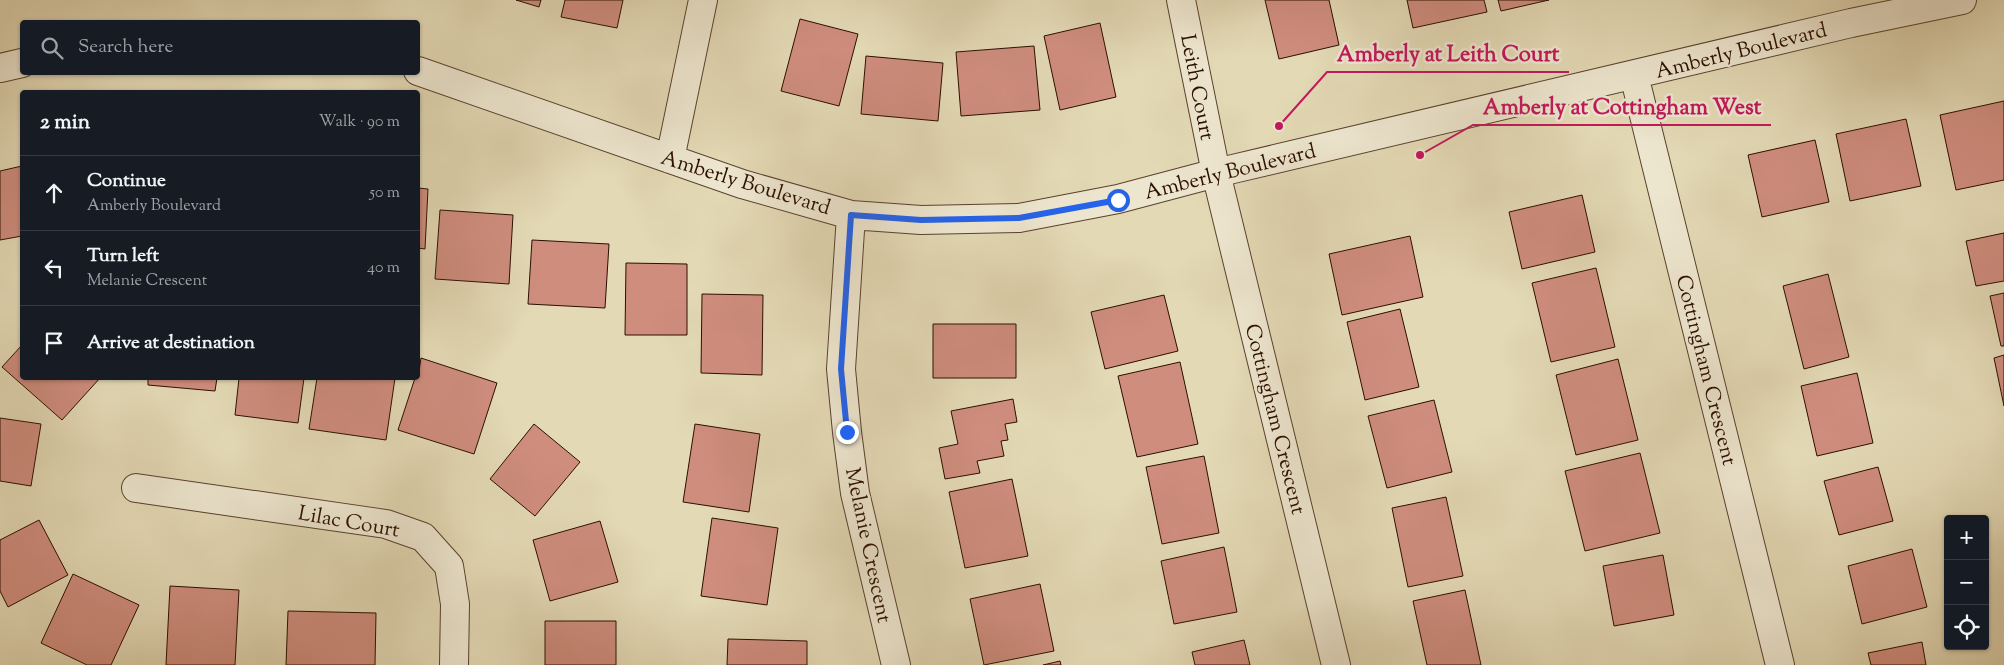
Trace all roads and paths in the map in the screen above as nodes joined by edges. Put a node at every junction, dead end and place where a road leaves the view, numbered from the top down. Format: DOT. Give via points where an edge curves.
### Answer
graph roads {
  1 [pos="703,0"];
  2 [pos="1181,0"];
  3 [pos="1962,0"];
  4 [pos="1848,11"];
  5 [pos="20,63"];
  6 [pos="0,68"];
  7 [pos="420,72"];
  8 [pos="1634,75"];
  9 [pos="670,159"];
  10 [pos="1216,173"];
  11 [pos="851,215"];
  12 [pos="136,488"];
  13 [pos="454,665"];
  14 [pos="896,665"];
  15 [pos="1336,665"];
  16 [pos="1780,665"];
  1 -- 9 [label="street"];
  2 -- 10 [label="street, Leith Court"];
  3 -- 4 [label="street, Amberly Boulevard"];
  4 -- 8 [label="street, Amberly Boulevard"];
  5 -- 6 [label="street"];
  7 -- 9 [label="street, Amberly Boulevard"];
  8 -- 10 [label="street, Amberly Boulevard"];
  8 -- 16 [label="street, Cottingham Crescent"];
  9 -- 11 [label="street, Amberly Boulevard" via="742,184"];
  10 -- 11 [label="street, Amberly Boulevard" via="1118,200 1019,218 921,220"];
  10 -- 15 [label="street, Cottingham Crescent"];
  11 -- 14 [label="street, Melanie Crescent" via="841,369 847,432 856,493"];
  12 -- 13 [label="street, Lilac Court" via="386,524 423,536 449,566 455,604"];
}
